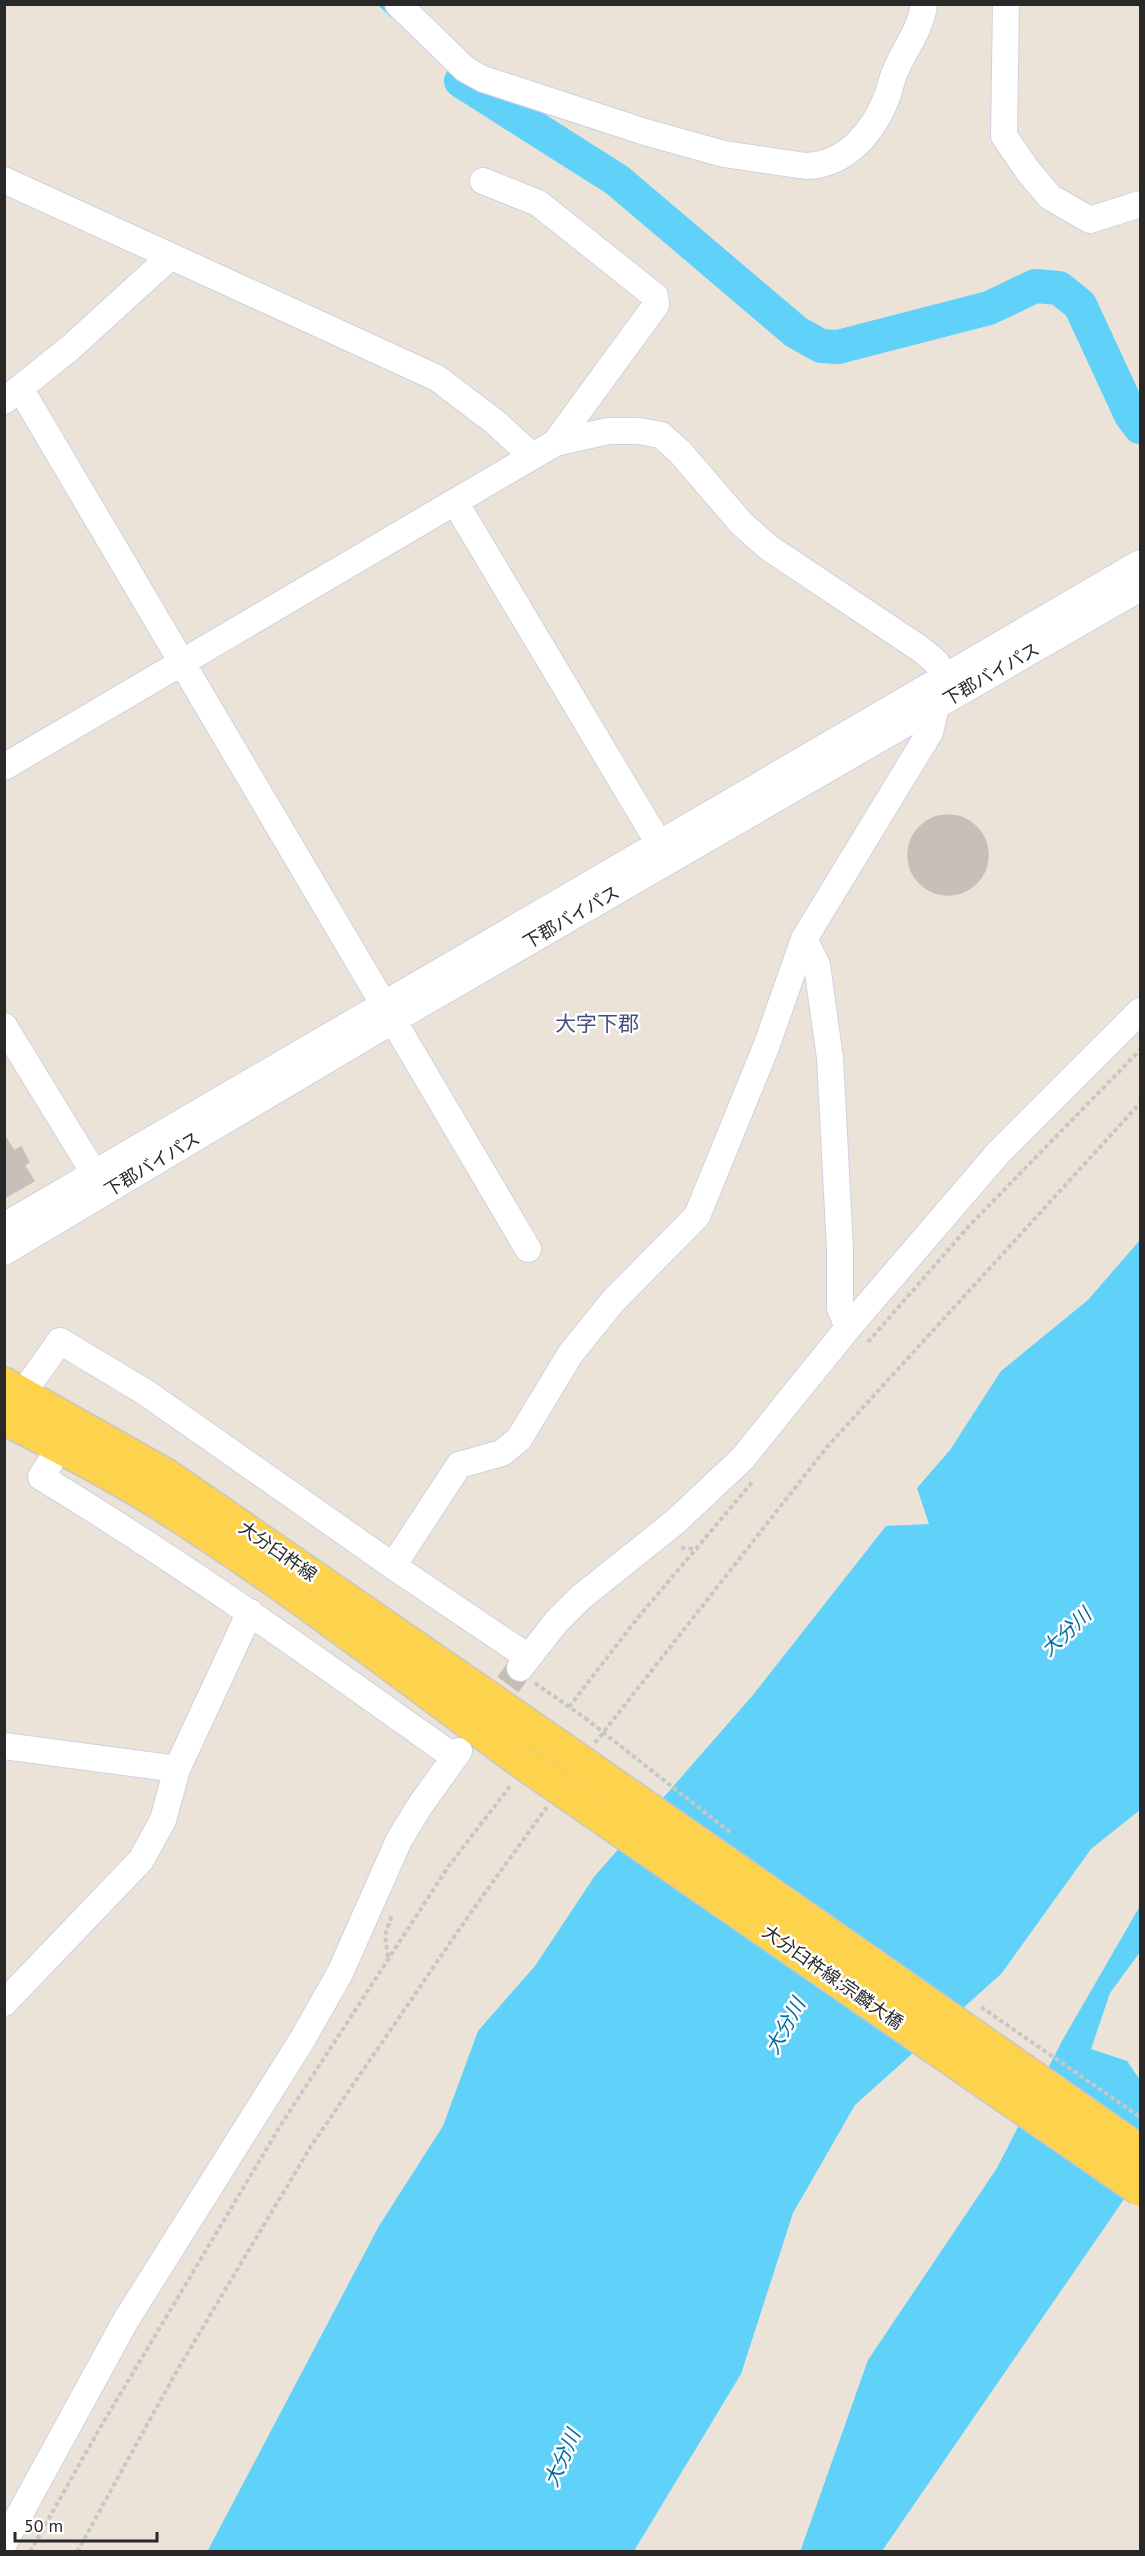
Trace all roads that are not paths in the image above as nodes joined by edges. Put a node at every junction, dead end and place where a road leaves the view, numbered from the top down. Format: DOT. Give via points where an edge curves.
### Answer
graph roads {
  1 [pos="398,4"];
  2 [pos="924,4"];
  3 [pos="1005,4"];
  4 [pos="4,180"];
  5 [pos="483,181"];
  6 [pos="1140,204"];
  7 [pos="170,257"];
  8 [pos="12,395"];
  9 [pos="555,443"];
  10 [pos="532,456"];
  11 [pos="455,502"];
  12 [pos="1140,563"];
  13 [pos="1140,588"];
  14 [pos="180,662"];
  15 [pos="945,676"];
  16 [pos="936,706"];
  17 [pos="4,767"];
  18 [pos="664,851"];
  19 [pos="804,939"];
  20 [pos="1140,1011"];
  21 [pos="387,1012"];
  22 [pos="4,1026"];
  23 [pos="94,1173"];
  24 [pos="4,1226"];
  25 [pos="528,1249"];
  26 [pos="4,1252"];
  27 [pos="848,1328"];
  28 [pos="11,1398"];
  29 [pos="60,1447"];
  30 [pos="393,1566"];
  31 [pos="250,1612"];
  32 [pos="542,1735"];
  33 [pos="4,1746"];
  34 [pos="177,1769"];
  35 [pos="519,1773"];
  36 [pos="4,2002"];
  37 [pos="1140,2152"];
  38 [pos="1140,2189"];
  39 [pos="4,2543"];
  1 -- 2 [label="street" via="465,69 483,79 724,154 806,166 816,166 850,151 874,123 894,72 922,18"];
  3 -- 6 [label="street" via="1004,136 1050,197 1072,211 1090,220"];
  4 -- 7 [label="street"];
  5 -- 9 [label="street" via="538,203 655,296 656,305"];
  7 -- 8 [label="street"];
  7 -- 10 [label="street" via="437,378"];
  8 -- 14 [label="street"];
  9 -- 10 [label="street"];
  9 -- 15 [label="street" via="608,431 661,435 768,547 922,650"];
  10 -- 11 [label="street"];
  11 -- 14 [label="street"];
  11 -- 18 [label="street"];
  12 -- 15 [label="street, 下郡バイパス"];
  13 -- 16 [label="street, 下郡バイパス"];
  14 -- 17 [label="street"];
  14 -- 21 [label="street"];
  15 -- 18 [label="street, 下郡バイパス"];
  16 -- 18 [label="street, 下郡バイパス"];
  16 -- 19 [label="street" via="930,732"];
  18 -- 21 [label="street, 下郡バイパス"];
  19 -- 27 [label="street" via="817,965 830,1058 840,1308"];
  19 -- 30 [label="street" via="766,1047 697,1216 614,1300 571,1353 519,1439 502,1453 459,1465"];
  20 -- 27 [label="street" via="999,1152"];
  21 -- 23 [label="street, 下郡バイパス"];
  21 -- 25 [label="street"];
  21 -- 26 [label="street, 下郡バイパス"];
  22 -- 23 [label="street"];
  23 -- 24 [label="street, 下郡バイパス"];
  27 -- 30 [label="street" via="742,1459 675,1522 580,1598 524,1662"];
  28 -- 29 [label="main road, 大分臼杵線"];
  28 -- 30 [label="street" via="60,1341 145,1392"];
  28 -- 32 [label="main road, 大分臼杵線" via="167,1476"];
  29 -- 31 [label="street" via="41,1477 92,1506"];
  29 -- 35 [label="main road, 大分臼杵線" via="147,1496 251,1564"];
  31 -- 34 [label="street"];
  31 -- 39 [label="street" via="456,1754 399,1840 340,1973 302,2040 126,2320"];
  32 -- 37 [label="main road, 大分臼杵線;宗麟大橋, bridge"];
  33 -- 34 [label="street"];
  34 -- 36 [label="street" via="163,1820 141,1860"];
  35 -- 38 [label="main road, 大分臼杵線;宗麟大橋, bridge"];
}
